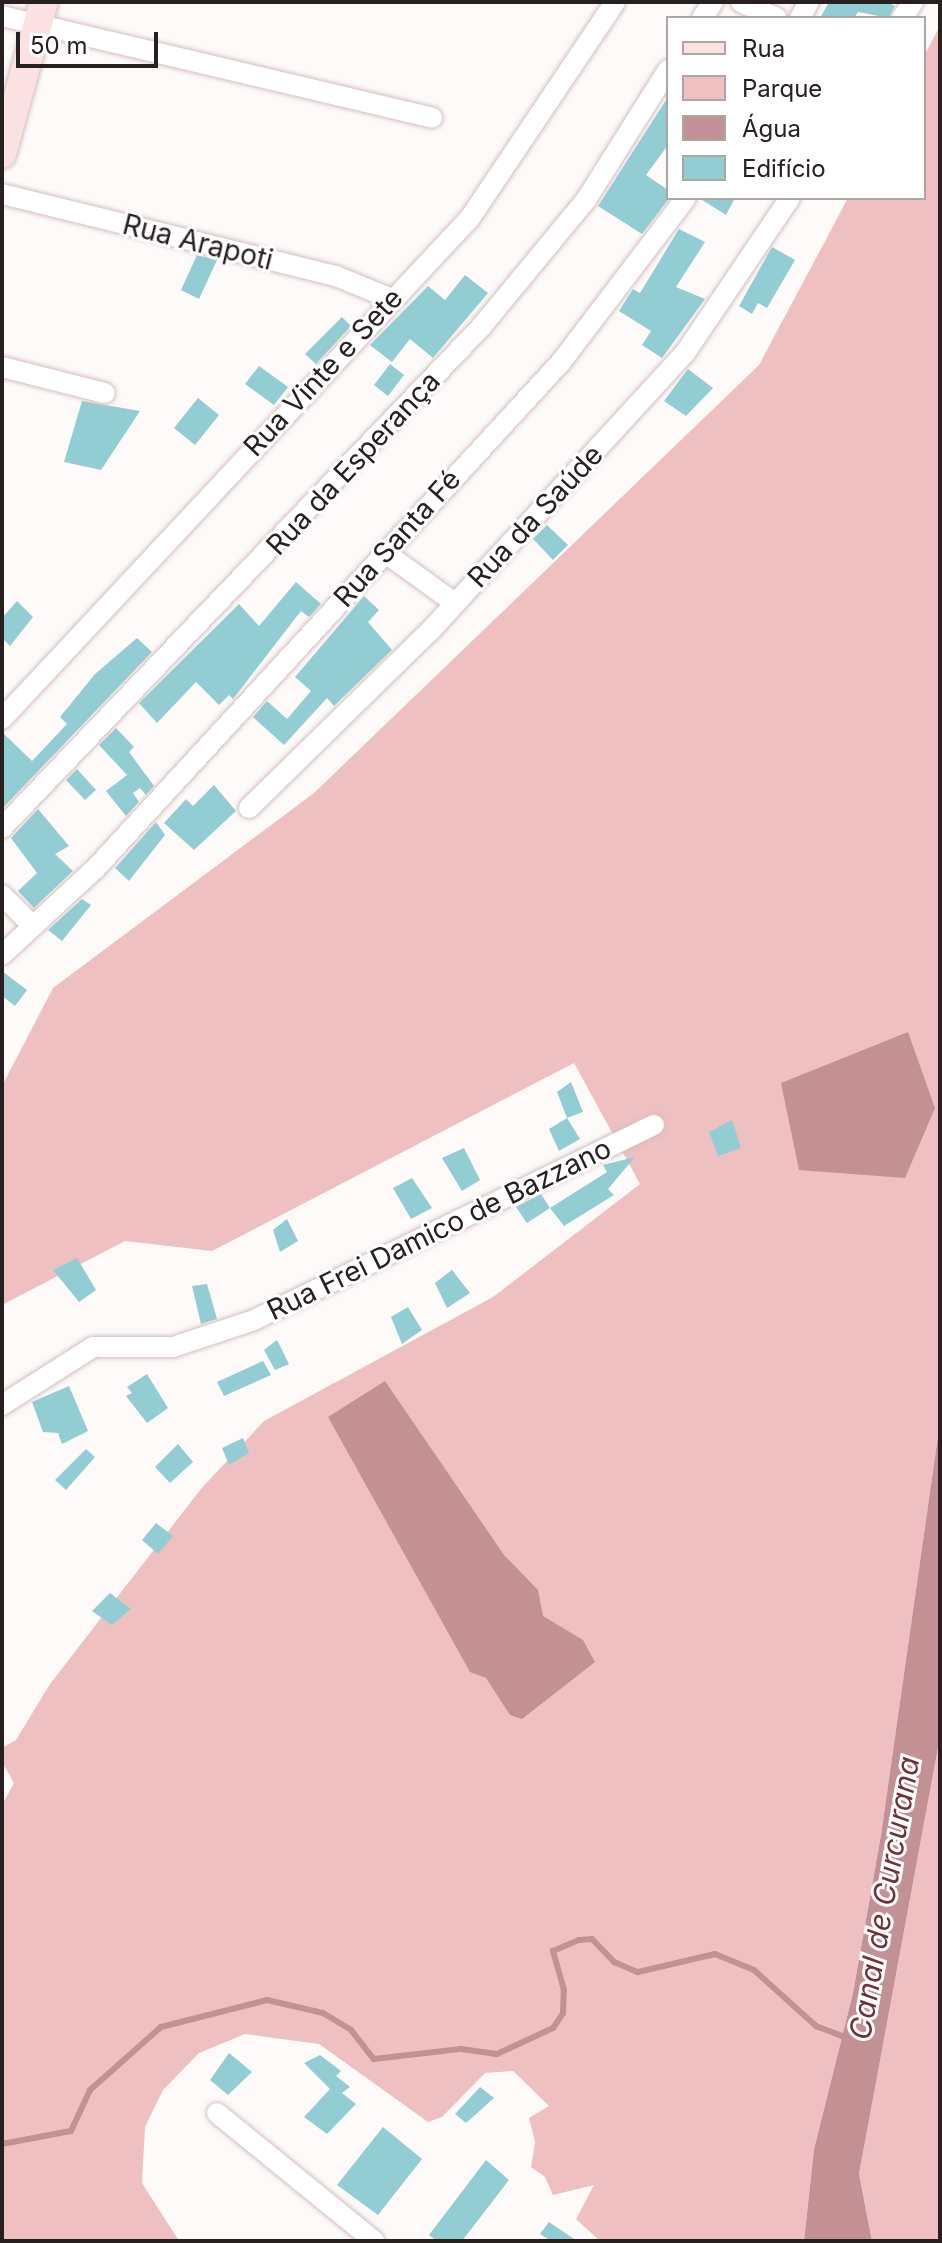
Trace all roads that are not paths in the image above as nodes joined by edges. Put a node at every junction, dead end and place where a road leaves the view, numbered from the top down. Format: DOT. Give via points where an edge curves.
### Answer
graph roads {
  1 [pos="615,2"];
  2 [pos="741,2"];
  3 [pos="41,13"];
  4 [pos="2,16"];
  5 [pos="772,16"];
  6 [pos="666,73"];
  7 [pos="432,118"];
  8 [pos="2,154"];
  9 [pos="2,194"];
  10 [pos="684,200"];
  11 [pos="789,200"];
  12 [pos="392,299"];
  13 [pos="2,367"];
  14 [pos="105,393"];
  15 [pos="384,552"];
  16 [pos="455,603"];
  17 [pos="2,719"];
  18 [pos="249,808"];
  19 [pos="2,828"];
  20 [pos="2,895"];
  21 [pos="33,926"];
  22 [pos="2,955"];
  23 [pos="654,1125"];
  24 [pos="2,1405"];
  25 [pos="217,2113"];
  26 [pos="374,2241"];
  1 -- 12 [label="street, Rua Vinte e Sete" via="470,218"];
  2 -- 5 [label="street"];
  3 -- 4 [label="street"];
  3 -- 7 [label="street"];
  3 -- 8 [label="street"];
  6 -- 19 [label="street, Rua da Esperança" via="586,200 482,326"];
  9 -- 12 [label="street, Rua Arapoti" via="336,276"];
  10 -- 15 [label="street, Rua Santa Fé" via="561,362"];
  11 -- 16 [label="street, Rua da Saúde" via="685,353"];
  12 -- 17 [label="street, Rua Vinte e Sete"];
  13 -- 14 [label="street"];
  15 -- 16 [label="street"];
  15 -- 21 [label="street, Rua Santa Fé" via="95,869"];
  16 -- 18 [label="street, Rua da Saúde"];
  20 -- 21 [label="street"];
  21 -- 22 [label="street, Rua Santa Fé"];
  23 -- 24 [label="street, Rua Frei Damico de Bazzano" via="254,1320 173,1347 93,1347"];
  25 -- 26 [label="street"];
}
